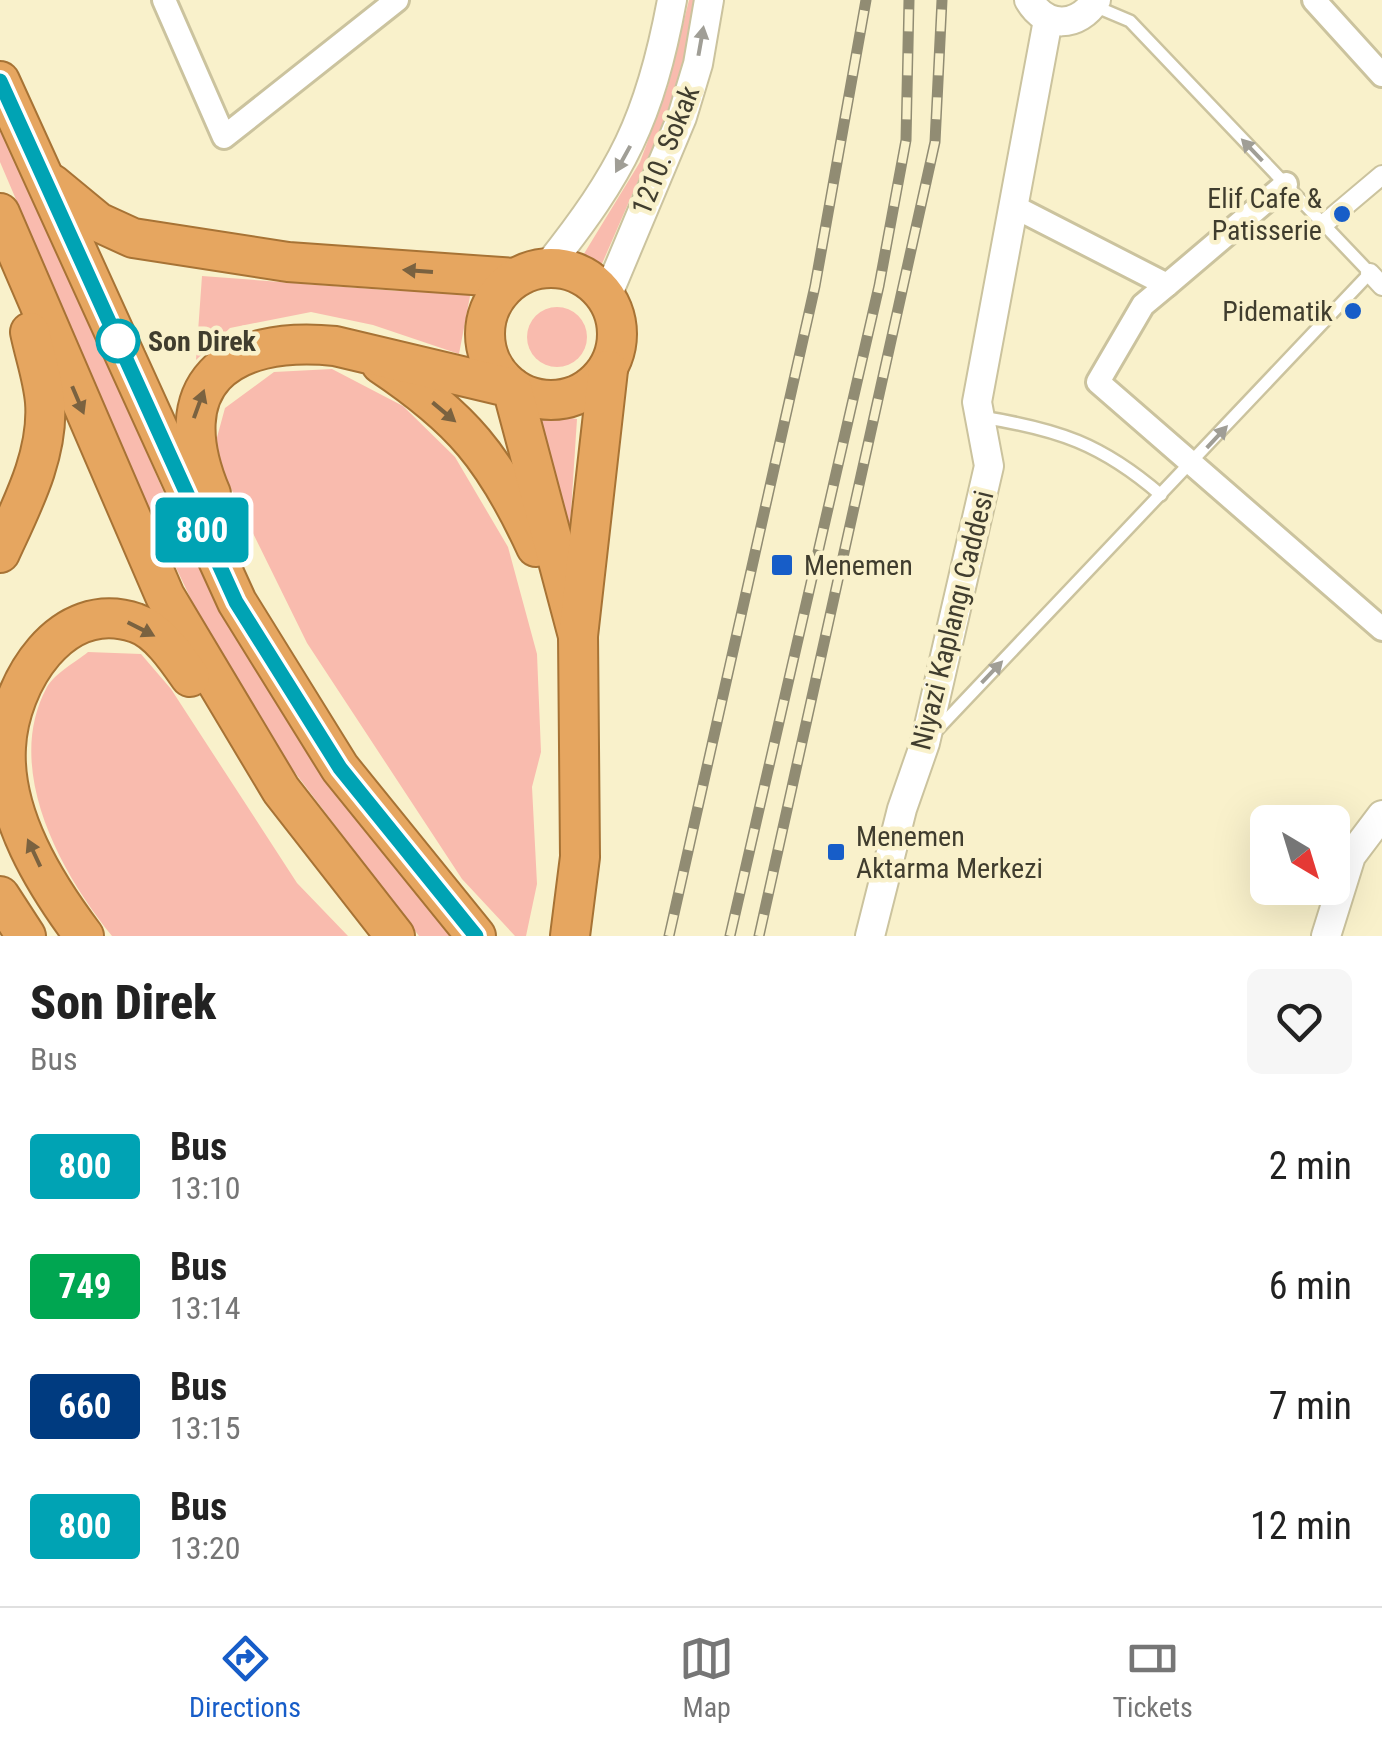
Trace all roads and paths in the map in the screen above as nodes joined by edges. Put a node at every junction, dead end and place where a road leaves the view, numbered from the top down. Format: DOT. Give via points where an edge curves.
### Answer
graph roads {
  1 [pos="164,0"];
  2 [pos="397,0"];
  3 [pos="672,0"];
  4 [pos="709,0"];
  5 [pos="1314,0"];
  6 [pos="1094,2"];
  7 [pos="1038,10"];
  8 [pos="1382,75"];
  9 [pos="0,81"];
  10 [pos="1382,175"];
  11 [pos="46,179"];
  12 [pos="1286,184"];
  13 [pos="1013,206"];
  14 [pos="1325,224"];
  15 [pos="6,228"];
  16 [pos="531,273"];
  17 [pos="1376,279"];
  18 [pos="1167,285"];
  19 [pos="607,296"];
  20 [pos="366,354"];
  21 [pos="608,370"];
  22 [pos="512,388"];
  23 [pos="980,417"];
  24 [pos="1194,461"];
  25 [pos="1161,495"];
  26 [pos="0,553"];
  27 [pos="1382,629"];
  28 [pos="578,636"];
  29 [pos="290,690"];
  30 [pos="925,742"];
  31 [pos="1382,815"];
  32 [pos="0,896"];
  33 [pos="874,932"];
  34 [pos="26,936"];
  35 [pos="84,936"];
  36 [pos="394,936"];
  37 [pos="476,936"];
  38 [pos="570,936"];
  39 [pos="1326,936"];
  1 -- 2 [label="street" via="224,137"];
  3 -- 16 [label="street, 1210. Sokak, one-way" via="643,119 595,206"];
  19 -- 4 [label="street, 1210. Sokak, one-way" via="682,117"];
  5 -- 8 [label="street"];
  6 -- 7 [label="street" via="1068,22"];
  12 -- 6 [label="lane, one-way" via="1130,22"];
  7 -- 13 [label="street, Niyazi Kaplangı Caddesi"];
  9 -- 11 [label="highway"];
  10 -- 14 [label="street"];
  16 -- 11 [label="highway, one-way" via="288,262 133,238 98,222"];
  11 -- 29 [label="highway" via="228,585"];
  12 -- 14 [label="lane"];
  12 -- 18 [label="street"];
  13 -- 18 [label="street"];
  13 -- 23 [label="street, Niyazi Kaplangı Caddesi" via="977,402"];
  14 -- 17 [label="lane"];
  15 -- 26 [label="highway" via="42,379 45,431"];
  15 -- 36 [label="highway, one-way" via="165,596 281,790"];
  16 -- 19 [label="highway" via="570,270"];
  16 -- 22 [label="highway" via="501,290 486,324 490,360"];
  24 -- 17 [label="lane, one-way"];
  18 -- 24 [label="street" via="1143,305 1098,382"];
  19 -- 21 [label="highway" via="618,333"];
  20 -- 22 [label="highway"];
  20 -- 28 [label="highway, one-way" via="478,443 509,488"];
  29 -- 20 [label="highway, one-way" via="278,627 194,447 196,405 220,368 258,352 310,343"];
  21 -- 22 [label="highway" via="596,384 564,399"];
  21 -- 28 [label="highway"];
  22 -- 28 [label="highway"];
  23 -- 25 [label="lane" via="1097,446"];
  23 -- 30 [label="street, Niyazi Kaplangı Caddesi" via="989,466"];
  24 -- 25 [label="lane"];
  24 -- 27 [label="street"];
  30 -- 25 [label="lane, one-way"];
  28 -- 38 [label="highway" via="580,857"];
  29 -- 37 [label="highway" via="340,768"];
  30 -- 33 [label="street, Niyazi Kaplangı Caddesi"];
  31 -- 39 [label="street" via="1351,856"];
  32 -- 34 [label="highway"];
  35 -- 36 [label="highway, one-way" via="26,836 12,800 6,748 14,703 37,657 77,627 116,619 139,623 159,638 341,892"];
}
